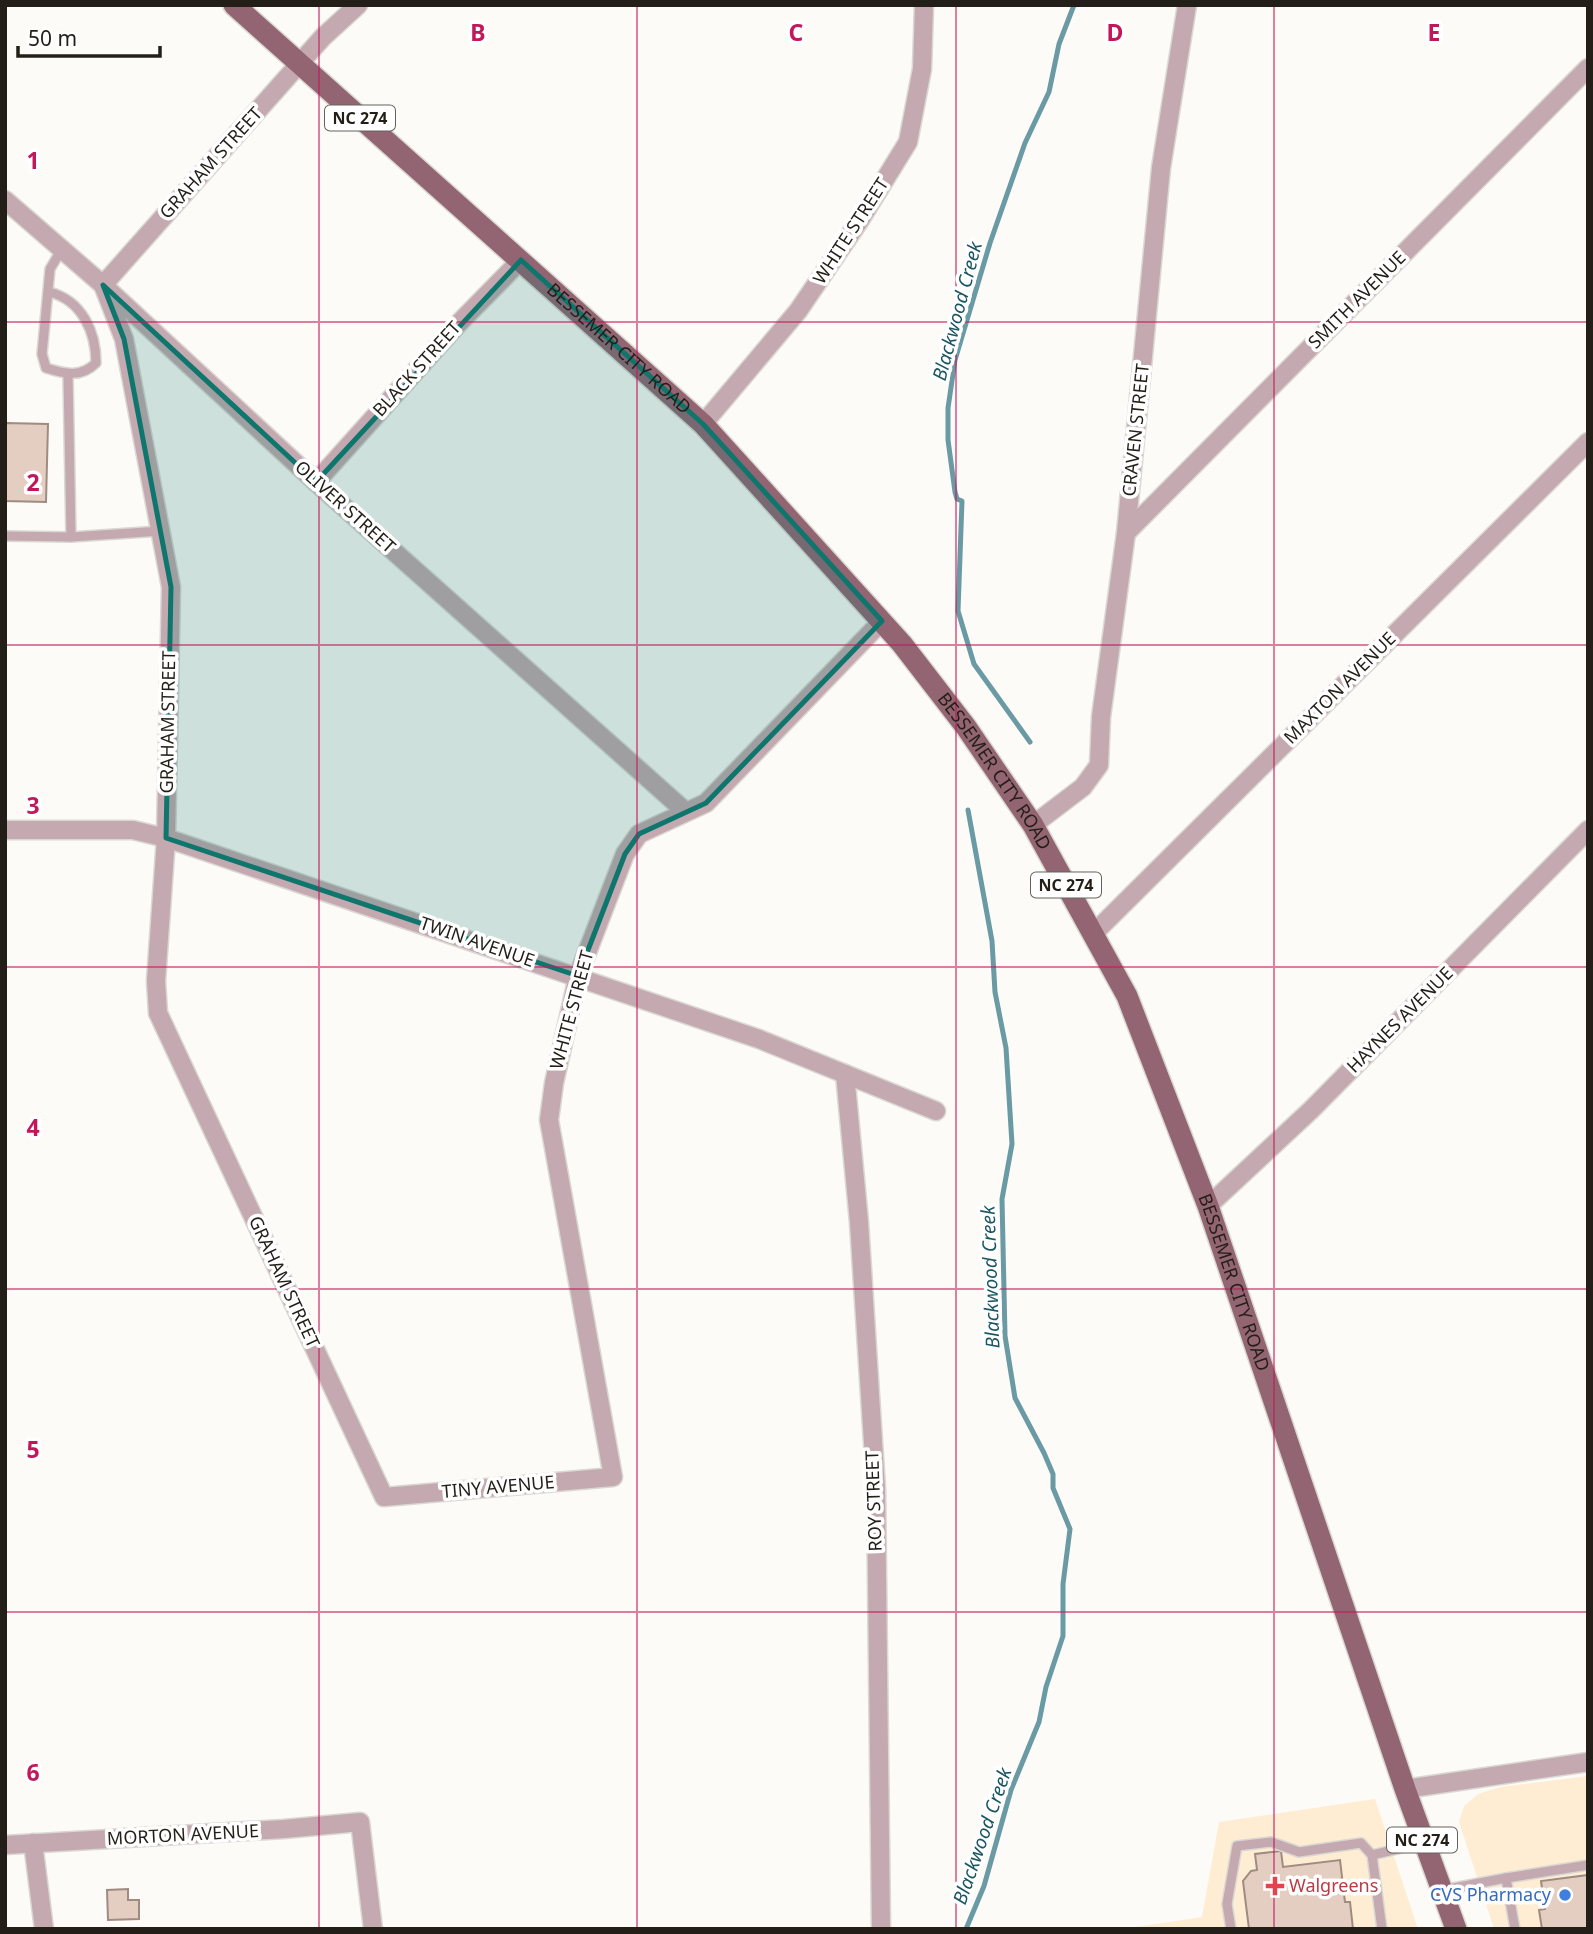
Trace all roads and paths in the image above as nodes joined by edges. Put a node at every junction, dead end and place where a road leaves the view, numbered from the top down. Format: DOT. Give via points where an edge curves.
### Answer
graph roads {
  1 [pos="234,5"];
  2 [pos="358,5"];
  3 [pos="925,5"];
  4 [pos="1187,5"];
  5 [pos="300,64"];
  6 [pos="1588,68"];
  7 [pos="5,200"];
  8 [pos="62,249"];
  9 [pos="521,260"];
  10 [pos="103,285"];
  11 [pos="49,292"];
  12 [pos="68,375"];
  13 [pos="702,424"];
  14 [pos="1588,442"];
  15 [pos="316,482"];
  16 [pos="162,531"];
  17 [pos="1126,533"];
  18 [pos="5,536"];
  19 [pos="71,537"];
  20 [pos="882,621"];
  21 [pos="686,812"];
  22 [pos="1033,825"];
  23 [pos="5,830"];
  24 [pos="1588,830"];
  25 [pos="166,838"];
  26 [pos="1093,934"];
  27 [pos="578,976"];
  28 [pos="845,1073"];
  29 [pos="936,1111"];
  30 [pos="1208,1206"];
  31 [pos="613,1477"];
  32 [pos="384,1497"];
  33 [pos="1588,1762"];
  34 [pos="1405,1789"];
  35 [pos="33,1843"];
  36 [pos="1423,1843"];
  37 [pos="5,1845"];
  38 [pos="1373,1855"];
  39 [pos="1588,1865"];
  40 [pos="1506,1878"];
  41 [pos="1441,1891"];
  42 [pos="44,1929"];
  43 [pos="373,1929"];
  44 [pos="880,1929"];
  45 [pos="1231,1929"];
  46 [pos="1382,1929"];
  47 [pos="1455,1929"];
  48 [pos="1515,1929"];
  1 -- 5 [label="main road, BESSEMER CITY ROAD / NC 274"];
  2 -- 5 [label="street, GRAHAM STREET"];
  3 -- 13 [label="street, WHITE STREET" via="922,69 908,142 798,311"];
  4 -- 17 [label="street, CRAVEN STREET" via="1161,169"];
  5 -- 9 [label="main road, BESSEMER CITY ROAD / NC 274"];
  5 -- 10 [label="street, GRAHAM STREET"];
  6 -- 17 [label="street, SMITH AVENUE"];
  7 -- 8 [label="street, OLIVER STREET"];
  8 -- 10 [label="street, OLIVER STREET"];
  8 -- 11 [label="lane" via="50,269"];
  9 -- 13 [label="main road, BESSEMER CITY ROAD / NC 274"];
  9 -- 15 [label="street, BLACK STREET"];
  10 -- 15 [label="street, OLIVER STREET"];
  10 -- 16 [label="street, GRAHAM STREET" via="124,339"];
  11 -- 12 [label="lane" via="42,354 46,368"];
  11 -- 12 [label="lane" via="72,303 92,329 96,363 89,370"];
  12 -- 19 [label="lane"];
  13 -- 20 [label="main road, BESSEMER CITY ROAD / NC 274"];
  14 -- 26 [label="street, MAXTON AVENUE"];
  15 -- 21 [label="street, OLIVER STREET"];
  16 -- 19 [label="lane"];
  16 -- 25 [label="street, GRAHAM STREET" via="171,587"];
  17 -- 22 [label="street, CRAVEN STREET" via="1101,717 1099,765 1083,787"];
  18 -- 19 [label="lane"];
  20 -- 21 [label="street, WHITE STREET" via="706,803"];
  20 -- 22 [label="main road, BESSEMER CITY ROAD / NC 274" via="929,677"];
  21 -- 27 [label="street, WHITE STREET" via="639,834 625,854"];
  22 -- 26 [label="main road, BESSEMER CITY ROAD / NC 274"];
  23 -- 25 [label="street, TWIN AVENUE" via="134,830"];
  24 -- 30 [label="street, HAYNES AVENUE" via="1311,1110"];
  25 -- 27 [label="street, TWIN AVENUE"];
  25 -- 32 [label="street, GRAHAM STREET" via="158,1013"];
  26 -- 30 [label="main road, BESSEMER CITY ROAD / NC 274" via="1126,996"];
  27 -- 28 [label="street, TWIN AVENUE"];
  27 -- 31 [label="street, WHITE STREET" via="549,1119"];
  28 -- 29 [label="street, TWIN AVENUE"];
  28 -- 44 [label="street, ROY STREET" via="876,1489"];
  30 -- 34 [label="main road, BESSEMER CITY ROAD / NC 274"];
  31 -- 32 [label="street, TINY AVENUE"];
  33 -- 34 [label="street"];
  34 -- 36 [label="main road, BESSEMER CITY ROAD / NC 274"];
  35 -- 37 [label="street, MORTON AVENUE"];
  35 -- 42 [label="street"];
  35 -- 43 [label="street, MORTON AVENUE" via="360,1822"];
  36 -- 38 [label="lane"];
  36 -- 41 [label="main road, BESSEMER CITY ROAD / NC 274"];
  38 -- 45 [label="lane" via="1361,1843 1299,1852 1271,1842 1237,1846 1227,1904"];
  38 -- 46 [label="lane"];
  39 -- 40 [label="lane"];
  40 -- 41 [label="lane"];
  40 -- 48 [label="lane"];
  41 -- 47 [label="main road, BESSEMER CITY ROAD / NC 274"];
}
